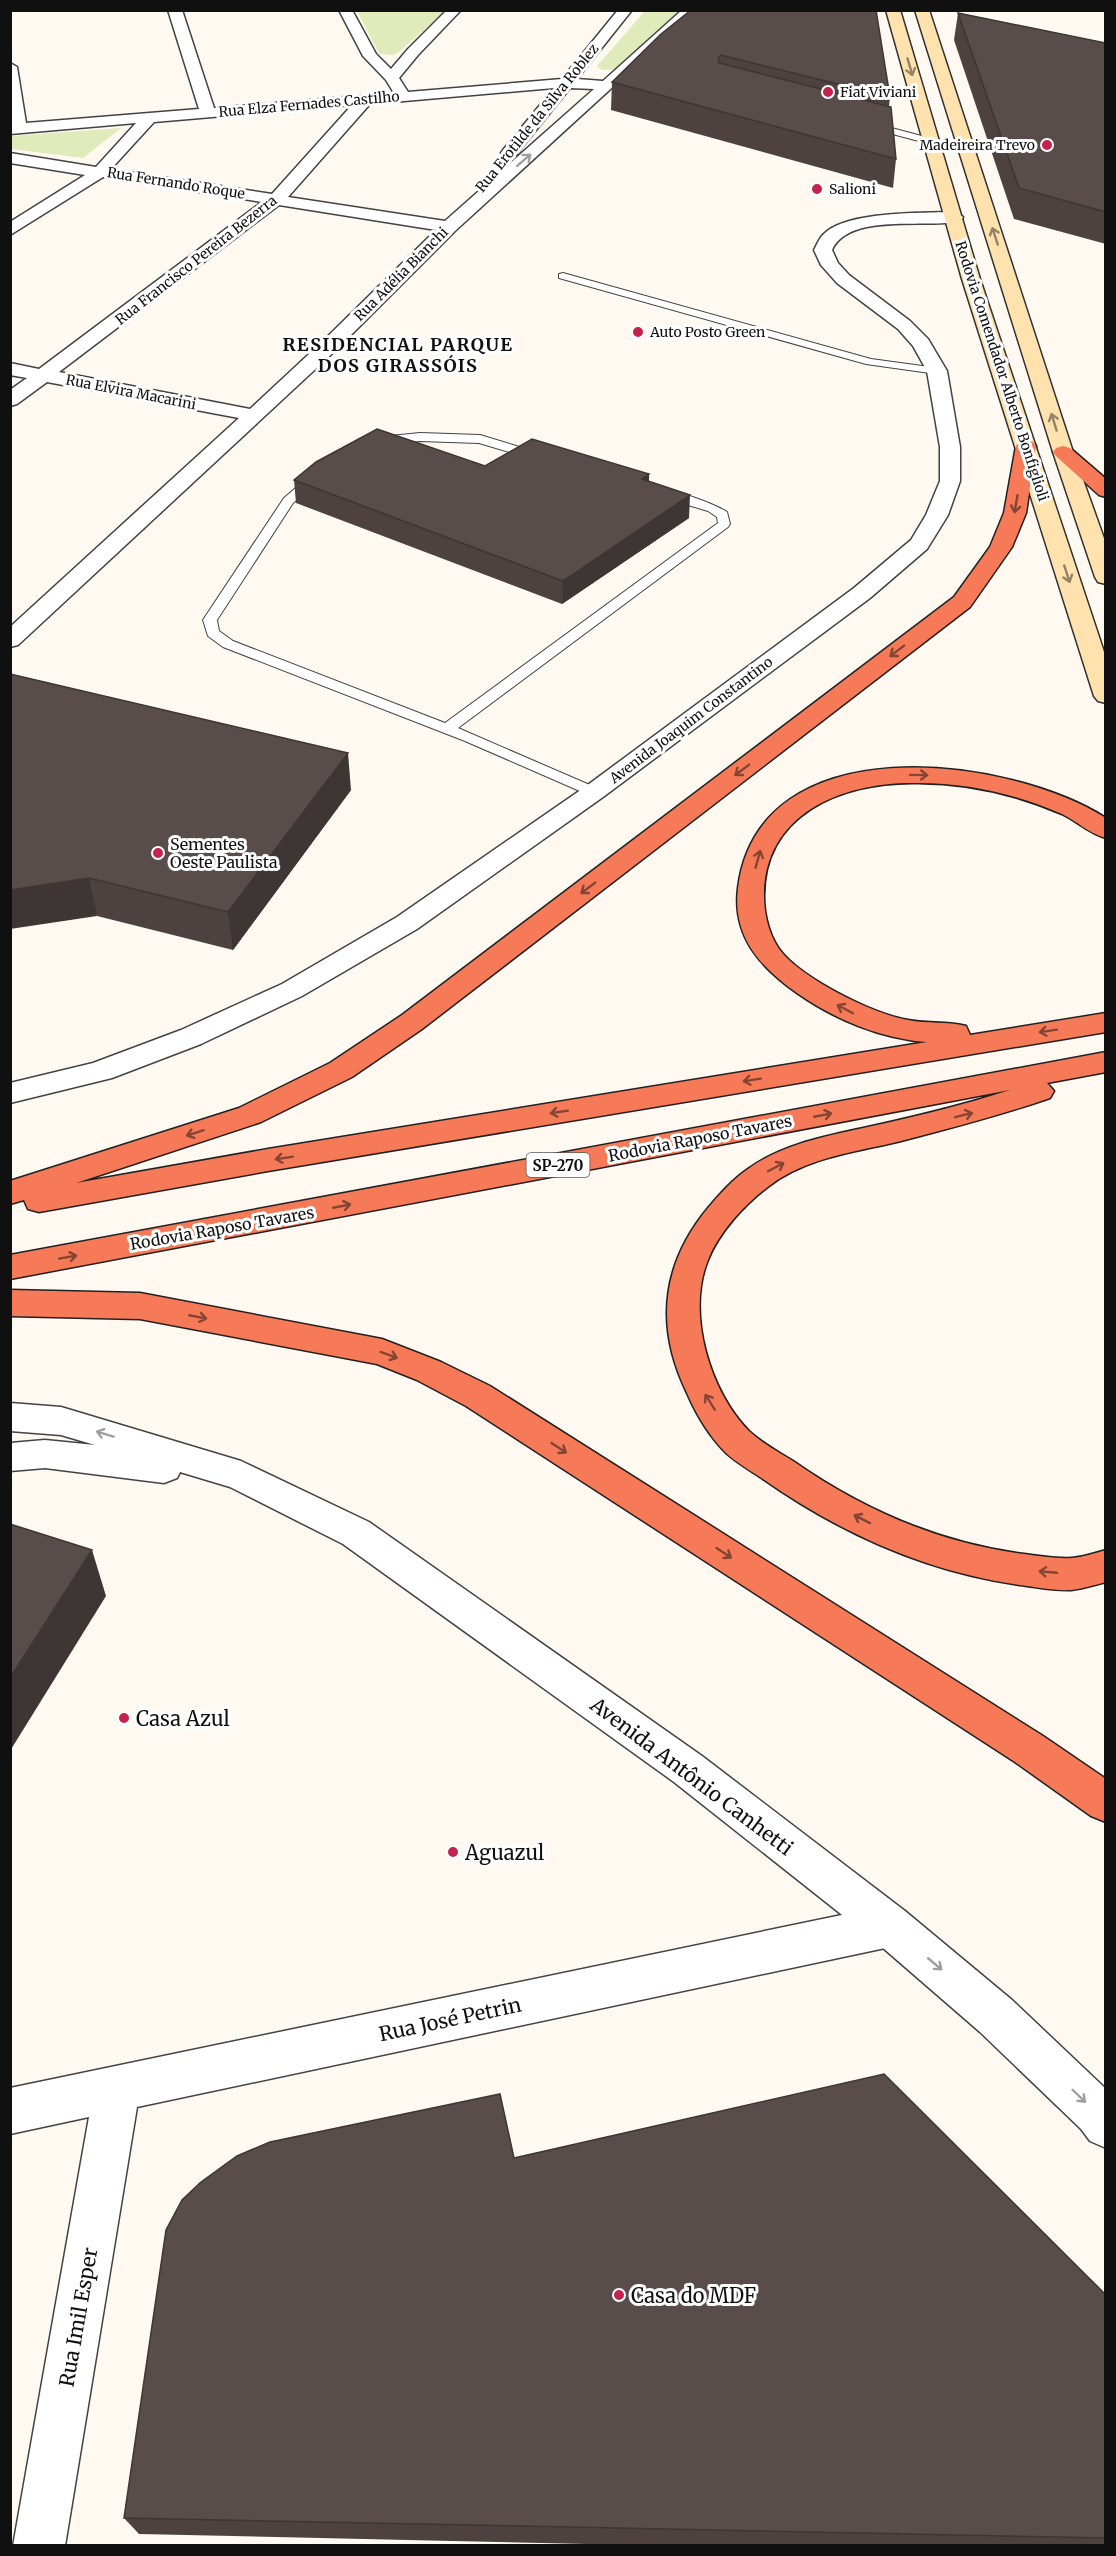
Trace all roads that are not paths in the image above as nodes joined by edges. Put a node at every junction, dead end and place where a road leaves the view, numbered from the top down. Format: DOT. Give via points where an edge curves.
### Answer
graph roads {
  1 [pos="176,10"];
  2 [pos="345,10"];
  3 [pos="455,10"];
  4 [pos="626,10"];
  5 [pos="691,10"];
  6 [pos="893,10"];
  7 [pos="922,10"];
  8 [pos="10,67"];
  9 [pos="392,78"];
  10 [pos="566,83"];
  11 [pos="608,86"];
  12 [pos="402,96"];
  13 [pos="364,101"];
  14 [pos="208,113"];
  15 [pos="148,119"];
  16 [pos="861,123"];
  17 [pos="15,128"];
  18 [pos="930,141"];
  19 [pos="10,158"];
  20 [pos="100,172"];
  21 [pos="277,199"];
  22 [pos="955,217"];
  23 [pos="449,227"];
  24 [pos="10,230"];
  25 [pos="563,276"];
  26 [pos="10,369"];
  27 [pos="937,371"];
  28 [pos="45,375"];
  29 [pos="10,400"];
  30 [pos="252,416"];
  31 [pos="371,443"];
  32 [pos="1026,446"];
  33 [pos="1063,452"];
  34 [pos="547,459"];
  35 [pos="324,471"];
  36 [pos="1106,491"];
  37 [pos="657,492"];
  38 [pos="1106,578"];
  39 [pos="10,640"];
  40 [pos="1106,696"];
  41 [pos="447,729"];
  42 [pos="594,792"];
  43 [pos="1106,830"];
  44 [pos="1106,1022"];
  45 [pos="1008,1038"];
  46 [pos="1106,1064"];
  47 [pos="10,1093"];
  48 [pos="10,1193"];
  49 [pos="10,1206"];
  50 [pos="10,1267"];
  51 [pos="10,1303"];
  52 [pos="10,1417"];
  53 [pos="10,1457"];
  54 [pos="241,1476"];
  55 [pos="1106,1566"];
  56 [pos="1106,1803"];
  57 [pos="890,1926"];
  58 [pos="117,2089"];
  59 [pos="10,2111"];
  60 [pos="1106,2125"];
  61 [pos="39,2546"];
  1 -- 14 [label="street"];
  2 -- 9 [label="street" via="370,56"];
  3 -- 9 [label="street"];
  4 -- 10 [label="street, Rua Erotilde da Silva Roblez"];
  5 -- 11 [label="street, Rua Adélia Bianchi"];
  6 -- 18 [label="main road, Rodovia Comendador Alberto Bonfiglioli, one-way"];
  33 -- 7 [label="main road, Rodovia Comendador Alberto Bonfiglioli, one-way"];
  8 -- 17 [label="street"];
  9 -- 12 [label="street"];
  10 -- 11 [label="street, Rua Elza Fernades Castilho"];
  10 -- 12 [label="street, Rua Elza Fernades Castilho"];
  10 -- 23 [label="street, Rua Erotilde da Silva Roblez"];
  23 -- 11 [label="street, Rua Adélia Bianchi, one-way"];
  12 -- 13 [label="street, Rua Elza Fernades Castilho"];
  13 -- 14 [label="street, Rua Elza Fernades Castilho"];
  13 -- 21 [label="street, Rua Francisco Pereira Bezerra"];
  14 -- 15 [label="street, Rua Elza Fernades Castilho"];
  15 -- 17 [label="street, Rua Elza Fernades Castilho"];
  15 -- 20 [label="street"];
  16 -- 18 [label="lane"];
  18 -- 22 [label="main road, Rodovia Comendador Alberto Bonfiglioli"];
  19 -- 20 [label="street, Rua Fernando Roque"];
  20 -- 21 [label="street, Rua Fernando Roque"];
  20 -- 24 [label="street"];
  21 -- 23 [label="street, Rua Fernando Roque"];
  21 -- 28 [label="street, Rua Francisco Pereira Bezerra"];
  22 -- 27 [label="street, Avenida Joaquim Constantino" via="850,227 831,236 823,250 843,279 921,343"];
  22 -- 32 [label="main road, Rodovia Comendador Alberto Bonfiglioli" via="971,279"];
  23 -- 30 [label="street, Rua Adélia Bianchi"];
  25 -- 27 [label="lane" via="870,362"];
  26 -- 28 [label="street, Rua Elvira Macarini"];
  27 -- 42 [label="street, Avenida Joaquim Constantino" via="950,447 950,481 919,544 862,593"];
  28 -- 29 [label="street, Rua Francisco Pereira Bezerra"];
  28 -- 30 [label="street, Rua Elvira Macarini"];
  30 -- 39 [label="street, Rua Adélia Bianchi"];
  31 -- 34 [label="lane" via="420,436 480,439"];
  32 -- 40 [label="main road, Rodovia Comendador Alberto Bonfiglioli, one-way"];
  32 -- 48 [label="highway, one-way" via="1015,513 1001,547 962,602 412,1022 342,1070 250,1115"];
  33 -- 36 [label="highway"];
  33 -- 38 [label="main road, Rodovia Comendador Alberto Bonfiglioli"];
  35 -- 41 [label="lane" via="288,501 210,620 213,633 228,644"];
  37 -- 41 [label="lane" via="712,508 723,515 724,524"];
  41 -- 42 [label="lane"];
  42 -- 47 [label="street, Avenida Joaquim Constantino" via="407,923 292,990 191,1037 101,1071"];
  45 -- 43 [label="highway, one-way" via="900,1029 851,1013 807,988 772,960 754,928 750,884 761,846 794,807 827,790 914,774 972,778 1033,792 1082,814"];
  44 -- 45 [label="highway, one-way"];
  45 -- 49 [label="highway, one-way"];
  50 -- 46 [label="highway, Rodovia Raposo Tavares / SP-270, one-way"];
  55 -- 46 [label="highway, one-way" via="1071,1574 1005,1568 940,1553 883,1530 800,1487 733,1438 692,1366 683,1319 687,1271 706,1234 730,1202 759,1177 801,1154 992,1108"];
  51 -- 56 [label="highway, one-way" via="140,1306 382,1352 429,1371 508,1415 1029,1749"];
  54 -- 52 [label="street, Avenida Antônio Canhetti, one-way" via="61,1421"];
  53 -- 54 [label="street, Avenida Antônio Canhetti" via="45,1454"];
  54 -- 57 [label="street, Avenida Antônio Canhetti" via="356,1533 688,1769"];
  57 -- 58 [label="street, Rua José Petrin"];
  57 -- 60 [label="street, Avenida Antônio Canhetti, one-way" via="996,2016"];
  58 -- 59 [label="street, Rua José Petrin"];
  58 -- 61 [label="street, Rua Imil Esper"];
}
